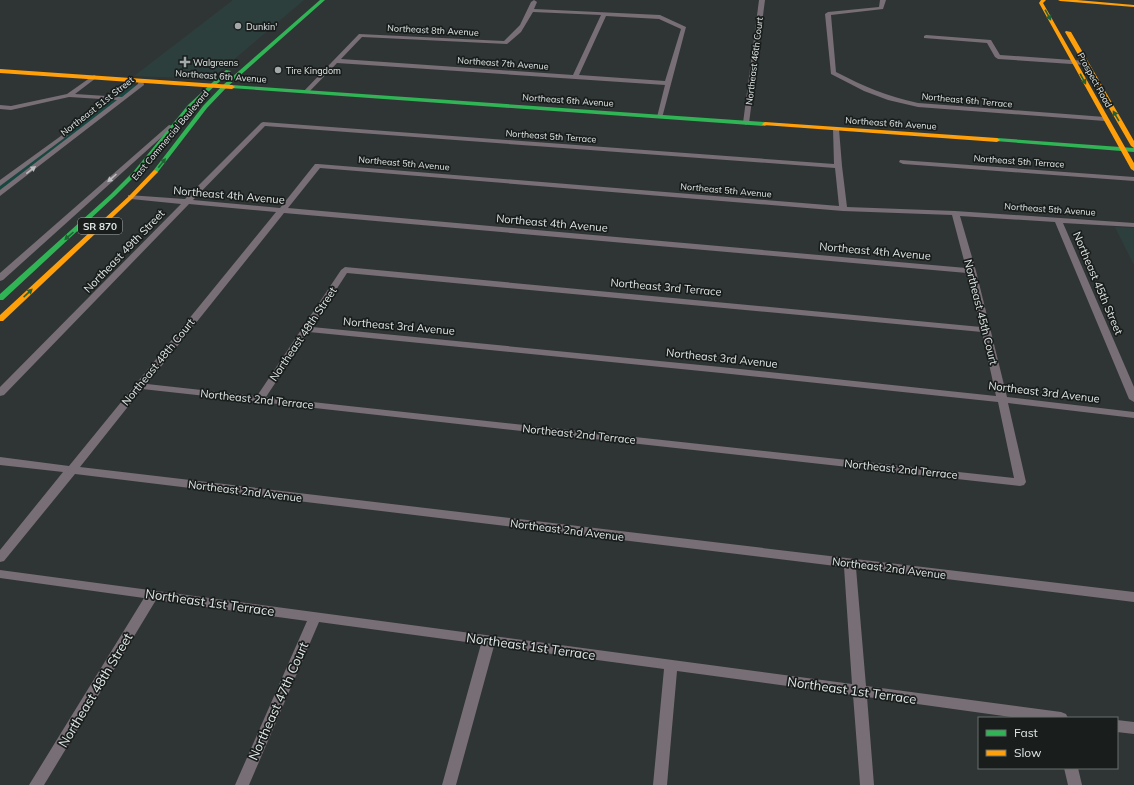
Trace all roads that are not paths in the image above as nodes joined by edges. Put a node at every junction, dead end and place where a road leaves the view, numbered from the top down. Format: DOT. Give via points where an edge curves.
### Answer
graph roads {
  1 [pos="310,0"];
  2 [pos="317,0"];
  3 [pos="323,0"];
  4 [pos="762,0"];
  5 [pos="883,0"];
  6 [pos="1045,0"];
  7 [pos="1060,0"];
  8 [pos="534,2"];
  9 [pos="1134,6"];
  10 [pos="531,10"];
  11 [pos="604,14"];
  12 [pos="292,16"];
  13 [pos="305,16"];
  14 [pos="926,37"];
  15 [pos="276,42"];
  16 [pos="337,61"];
  17 [pos="1074,62"];
  18 [pos="1086,63"];
  19 [pos="0,70"];
  20 [pos="94,77"];
  21 [pos="575,77"];
  22 [pos="141,80"];
  23 [pos="668,83"];
  24 [pos="211,85"];
  25 [pos="226,86"];
  26 [pos="306,92"];
  27 [pos="69,95"];
  28 [pos="114,98"];
  29 [pos="123,99"];
  30 [pos="0,107"];
  31 [pos="11,108"];
  32 [pos="0,115"];
  33 [pos="660,117"];
  34 [pos="1105,119"];
  35 [pos="746,123"];
  36 [pos="263,124"];
  37 [pos="173,125"];
  38 [pos="836,129"];
  39 [pos="1134,146"];
  40 [pos="1122,149"];
  41 [pos="1134,150"];
  42 [pos="146,159"];
  43 [pos="903,162"];
  44 [pos="318,166"];
  45 [pos="838,166"];
  46 [pos="1134,169"];
  47 [pos="1134,179"];
  48 [pos="0,185"];
  49 [pos="10,187"];
  50 [pos="0,194"];
  51 [pos="131,197"];
  52 [pos="90,198"];
  53 [pos="108,200"];
  54 [pos="187,202"];
  55 [pos="843,210"];
  56 [pos="283,211"];
  57 [pos="955,213"];
  58 [pos="1058,220"];
  59 [pos="1134,225"];
  60 [pos="82,243"];
  61 [pos="42,260"];
  62 [pos="346,270"];
  63 [pos="972,270"];
  64 [pos="0,278"];
  65 [pos="0,298"];
  66 [pos="0,308"];
  67 [pos="0,318"];
  68 [pos="307,329"];
  69 [pos="985,330"];
  70 [pos="138,386"];
  71 [pos="0,393"];
  72 [pos="260,399"];
  73 [pos="1002,399"];
  74 [pos="1134,399"];
  75 [pos="1134,415"];
  76 [pos="0,461"];
  77 [pos="70,470"];
  78 [pos="1020,482"];
  79 [pos="0,558"];
  80 [pos="850,564"];
  81 [pos="1,576"];
  82 [pos="153,594"];
  83 [pos="1134,597"];
  84 [pos="315,617"];
  85 [pos="489,640"];
  86 [pos="672,665"];
  87 [pos="860,691"];
  88 [pos="1053,717"];
  89 [pos="1118,726"];
  90 [pos="1134,728"];
  91 [pos="1071,769"];
  92 [pos="36,785"];
  93 [pos="242,785"];
  94 [pos="449,785"];
  95 [pos="660,785"];
  96 [pos="867,785"];
  97 [pos="1075,785"];
  1 -- 12 [label="main road, East Commercial Boulevard / SR 870"];
  2 -- 13 [label="main road" via="303,12 302,15"];
  3 -- 13 [label="main road, East Commercial Boulevard / SR 870"];
  4 -- 35 [label="street, Northeast 46th Court"];
  5 -- 34 [label="street, Northeast 6th Terrace" via="881,8 828,14 833,73 866,90 918,105"];
  6 -- 17 [label="main road, Prospect Road, one-way" via="1041,3"];
  6 -- 18 [label="main road, Prospect Road" via="1052,5"];
  7 -- 9 [label="main road"];
  8 -- 10 [label="street"];
  10 -- 11 [label="street"];
  10 -- 16 [label="street, Northeast 8th Avenue" via="513,38 505,43 361,35"];
  11 -- 21 [label="street"];
  11 -- 23 [label="street" via="660,18 684,28"];
  12 -- 15 [label="main road" via="295,20 277,37"];
  12 -- 24 [label="main road, East Commercial Boulevard / SR 870"];
  13 -- 15 [label="main road, East Commercial Boulevard / SR 870"];
  14 -- 17 [label="street" via="988,41 998,57"];
  15 -- 25 [label="main road, East Commercial Boulevard / SR 870"];
  16 -- 21 [label="street, Northeast 7th Avenue"];
  16 -- 26 [label="street"];
  17 -- 18 [label="street"];
  17 -- 34 [label="main road, Prospect Road, one-way"];
  39 -- 18 [label="main road, Prospect Road, one-way"];
  19 -- 20 [label="main road, Northeast 6th Avenue"];
  20 -- 22 [label="main road, Northeast 6th Avenue"];
  20 -- 27 [label="street"];
  21 -- 23 [label="street, Northeast 7th Avenue"];
  22 -- 24 [label="main road, Northeast 6th Avenue"];
  22 -- 28 [label="street, Northeast 51st Street"];
  22 -- 29 [label="street, Northeast 51st Street" via="141,84"];
  23 -- 33 [label="street"];
  24 -- 25 [label="main road, Northeast 6th Avenue"];
  24 -- 37 [label="main road, East Commercial Boulevard / SR 870"];
  25 -- 26 [label="main road, Northeast 6th Avenue"];
  51 -- 25 [label="main road, East Commercial Boulevard / SR 870, one-way" via="155,172 205,107"];
  26 -- 33 [label="main road, Northeast 6th Avenue"];
  27 -- 28 [label="street"];
  27 -- 31 [label="street"];
  28 -- 29 [label="street"];
  28 -- 48 [label="street, Northeast 51st Street"];
  49 -- 29 [label="street, Northeast 51st Street, one-way"];
  30 -- 31 [label="street"];
  31 -- 32 [label="street"];
  33 -- 35 [label="main road, Northeast 6th Avenue"];
  34 -- 40 [label="main road, Prospect Road"];
  35 -- 38 [label="main road, Northeast 6th Avenue"];
  36 -- 45 [label="street, Northeast 5th Terrace"];
  36 -- 54 [label="street, Northeast 49th Street"];
  37 -- 42 [label="main road, East Commercial Boulevard / SR 870"];
  37 -- 52 [label="street, one-way"];
  38 -- 40 [label="main road, Northeast 6th Avenue"];
  38 -- 45 [label="street"];
  40 -- 41 [label="main road, Northeast 6th Avenue"];
  40 -- 46 [label="main road, Prospect Road"];
  42 -- 51 [label="main road" via="150,160 151,164 128,190"];
  42 -- 53 [label="main road, East Commercial Boulevard / SR 870"];
  43 -- 47 [label="street, Northeast 5th Terrace"];
  44 -- 55 [label="street, Northeast 5th Avenue"];
  44 -- 56 [label="street, Northeast 48th Court"];
  45 -- 55 [label="street"];
  48 -- 49 [label="street"];
  49 -- 50 [label="street, Northeast 51st Street"];
  51 -- 54 [label="street, Northeast 4th Avenue"];
  51 -- 60 [label="main road, East Commercial Boulevard / SR 870"];
  52 -- 53 [label="street"];
  52 -- 64 [label="street"];
  53 -- 60 [label="main road" via="114,205 82,236"];
  53 -- 61 [label="main road, East Commercial Boulevard / SR 870, one-way"];
  54 -- 56 [label="street, Northeast 4th Avenue"];
  54 -- 71 [label="street, Northeast 49th Street"];
  55 -- 57 [label="street, Northeast 5th Avenue"];
  56 -- 63 [label="street, Northeast 4th Avenue"];
  56 -- 70 [label="street, Northeast 48th Court"];
  57 -- 58 [label="street, Northeast 5th Avenue"];
  57 -- 63 [label="street, Northeast 45th Court"];
  58 -- 59 [label="street, Northeast 5th Avenue"];
  58 -- 74 [label="street, Northeast 45th Street"];
  67 -- 60 [label="main road, East Commercial Boulevard / SR 870, one-way"];
  61 -- 65 [label="main road, East Commercial Boulevard / SR 870"];
  61 -- 66 [label="main road" via="44,267"];
  62 -- 68 [label="street, Northeast 48th Street"];
  62 -- 69 [label="street, Northeast 3rd Terrace"];
  63 -- 69 [label="street, Northeast 45th Court"];
  68 -- 72 [label="street, Northeast 48th Street"];
  68 -- 73 [label="street, Northeast 3rd Avenue"];
  69 -- 73 [label="street, Northeast 45th Court"];
  70 -- 72 [label="street, Northeast 2nd Terrace"];
  70 -- 77 [label="street, Northeast 48th Court"];
  72 -- 78 [label="street, Northeast 2nd Terrace"];
  73 -- 75 [label="street, Northeast 3rd Avenue"];
  73 -- 78 [label="street, Northeast 45th Court"];
  76 -- 77 [label="street, Northeast 2nd Avenue"];
  77 -- 79 [label="street, Northeast 48th Court"];
  77 -- 80 [label="street, Northeast 2nd Avenue"];
  80 -- 83 [label="street, Northeast 2nd Avenue"];
  80 -- 87 [label="street"];
  81 -- 82 [label="street, Northeast 1st Terrace"];
  82 -- 84 [label="street, Northeast 1st Terrace"];
  82 -- 92 [label="street, Northeast 48th Street"];
  84 -- 85 [label="street, Northeast 1st Terrace"];
  84 -- 93 [label="street, Northeast 47th Court"];
  85 -- 86 [label="street, Northeast 1st Terrace"];
  85 -- 94 [label="street"];
  86 -- 87 [label="street, Northeast 1st Terrace"];
  86 -- 95 [label="street"];
  87 -- 88 [label="street, Northeast 1st Terrace"];
  87 -- 96 [label="street"];
  89 -- 90 [label="street"];
  91 -- 97 [label="street"];
}
